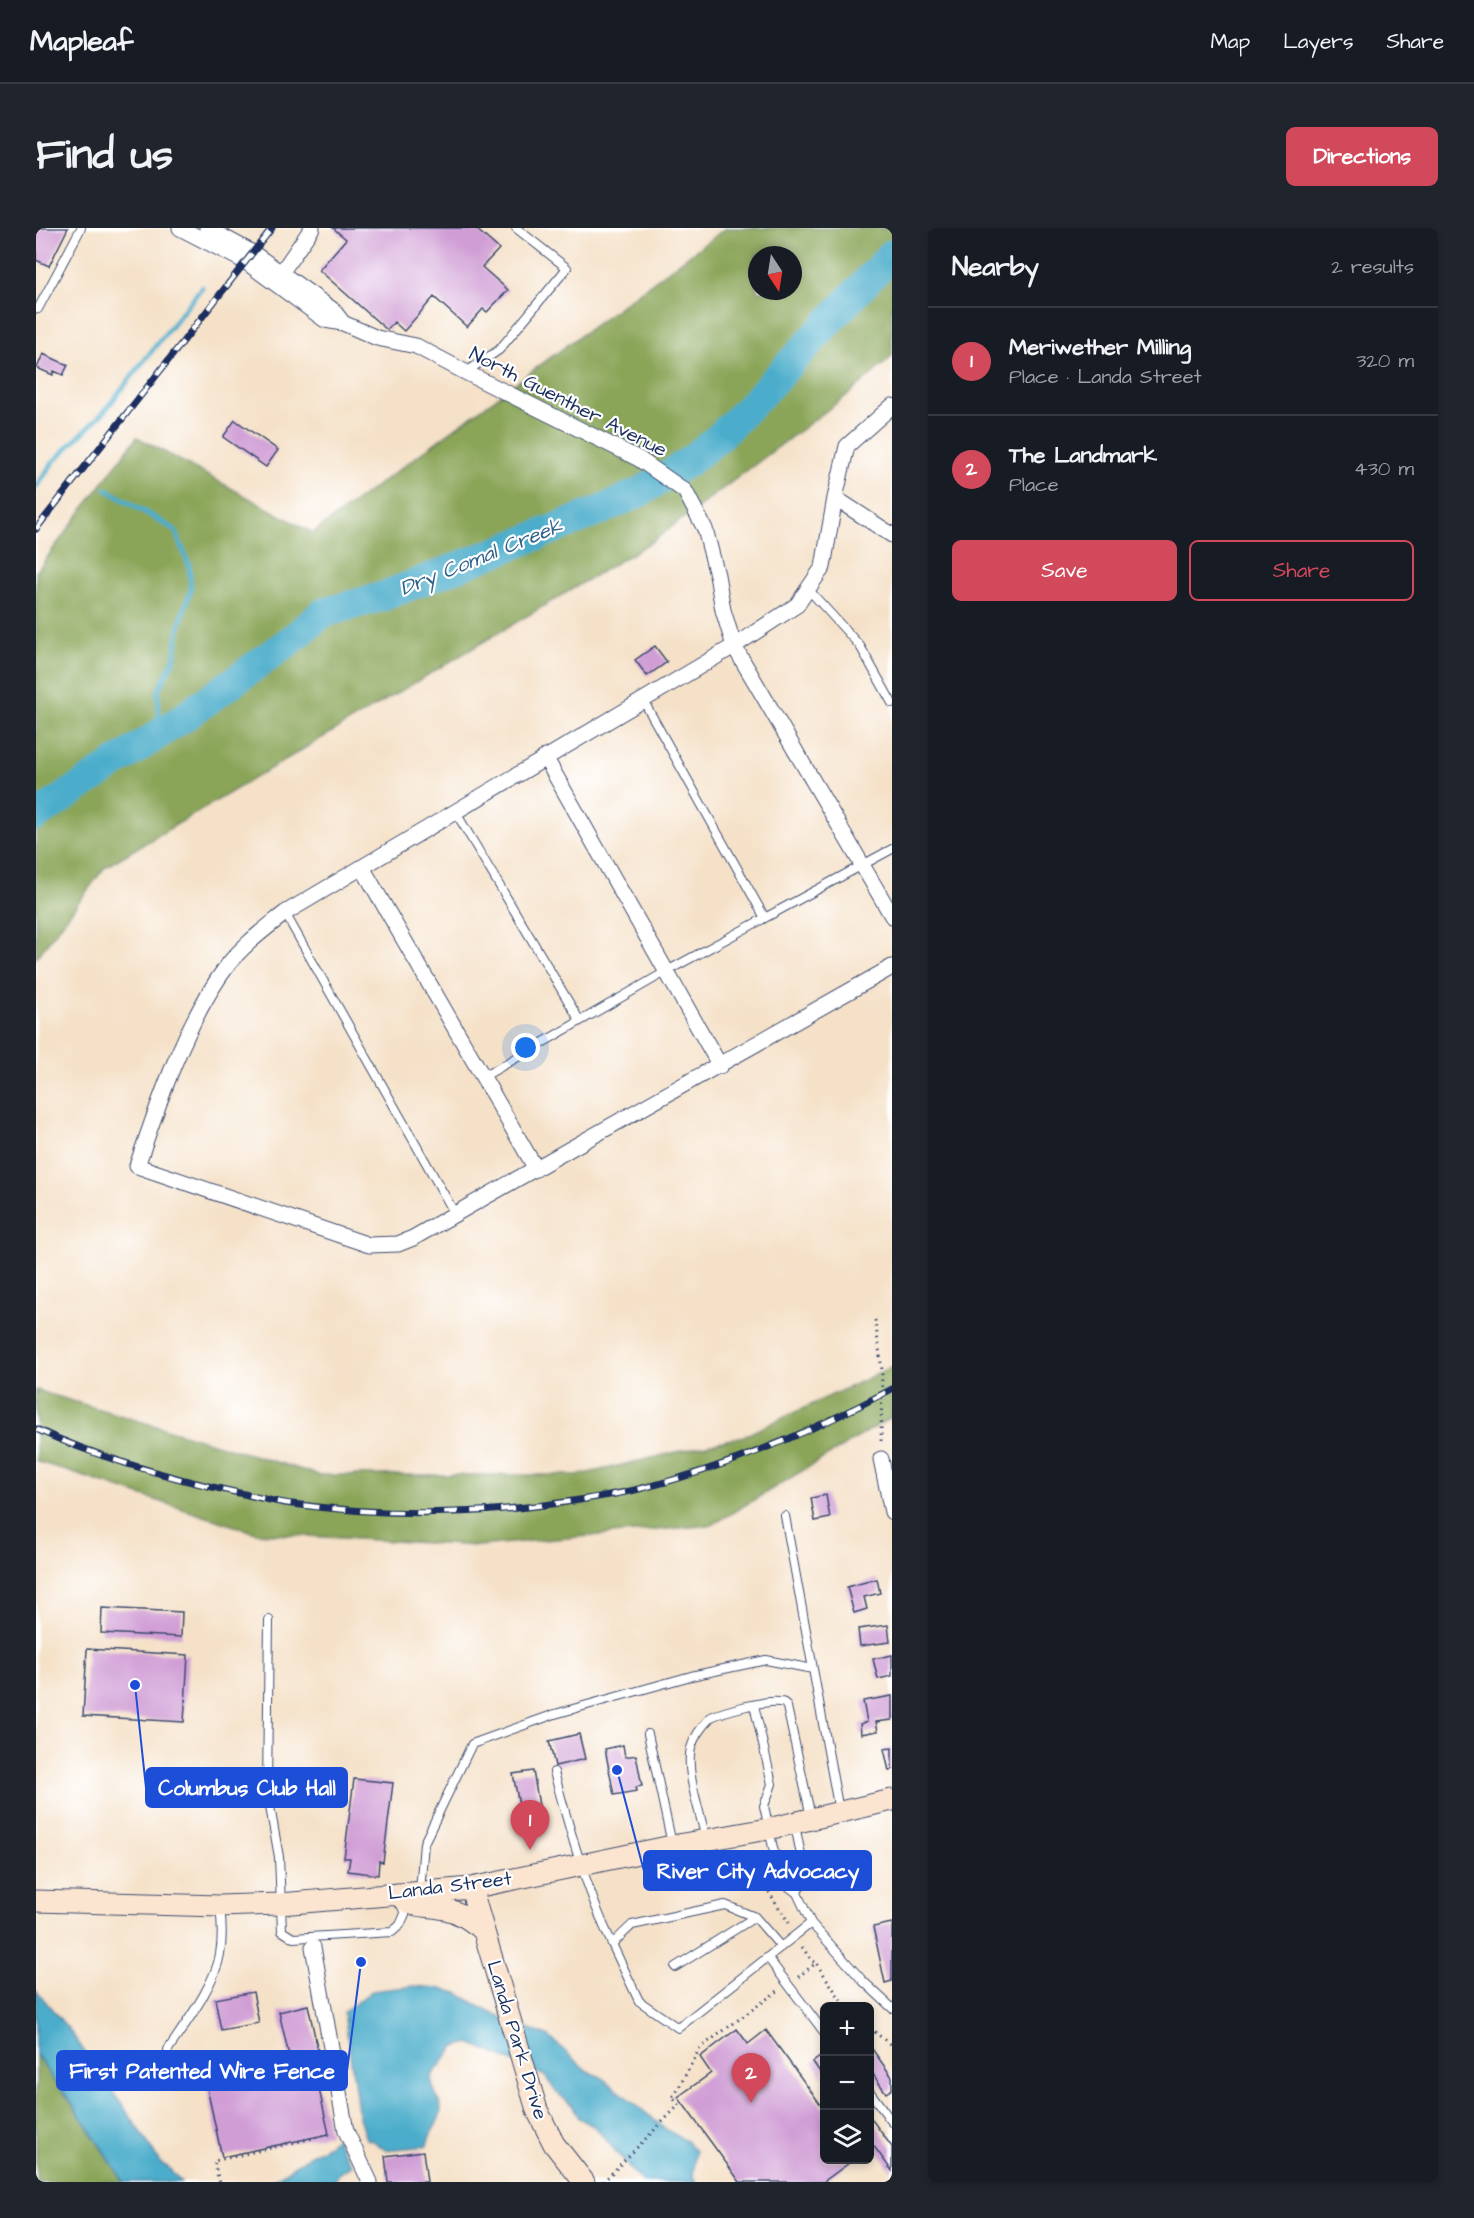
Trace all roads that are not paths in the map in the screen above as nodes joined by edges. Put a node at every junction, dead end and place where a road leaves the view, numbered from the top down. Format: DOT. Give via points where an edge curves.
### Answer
graph roads {
  1 [pos="81,228"];
  2 [pos="180,228"];
  3 [pos="207,228"];
  4 [pos="312,228"];
  5 [pos="516,228"];
  6 [pos="281,273"];
  7 [pos="38,309"];
  8 [pos="343,323"];
  9 [pos="465,372"];
  10 [pos="890,408"];
  11 [pos="835,498"];
  12 [pos="892,535"];
  13 [pos="808,588"];
  14 [pos="734,646"];
  15 [pos="643,700"];
  16 [pos="892,703"];
  17 [pos="545,757"];
  18 [pos="455,811"];
  19 [pos="892,849"];
  20 [pos="863,866"];
  21 [pos="362,867"];
  22 [pos="285,913"];
  23 [pos="892,916"];
  24 [pos="765,918"];
  25 [pos="892,968"];
  26 [pos="667,971"];
  27 [pos="580,1021"];
  28 [pos="720,1066"];
  29 [pos="483,1077"];
  30 [pos="536,1169"];
  31 [pos="455,1214"];
  32 [pos="881,1459"];
  33 [pos="888,1474"];
  34 [pos="892,1512"];
  35 [pos="785,1516"];
  36 [pos="269,1620"];
  37 [pos="813,1669"];
  38 [pos="754,1705"];
  39 [pos="648,1734"];
  40 [pos="554,1772"];
  41 [pos="892,1800"];
  42 [pos="839,1812"];
  43 [pos="803,1821"];
  44 [pos="768,1828"];
  45 [pos="706,1840"];
  46 [pos="672,1846"];
  47 [pos="580,1865"];
  48 [pos="471,1888"];
  49 [pos="420,1891"];
  50 [pos="396,1893"];
  51 [pos="797,1893"];
  52 [pos="36,1901"];
  53 [pos="280,1904"];
  54 [pos="220,1905"];
  55 [pos="755,1917"];
  56 [pos="811,1923"];
  57 [pos="482,1929"];
  58 [pos="612,1944"];
  59 [pos="313,1947"];
  60 [pos="781,1947"];
  61 [pos="768,1958"];
  62 [pos="675,1967"];
  63 [pos="891,2006"];
  64 [pos="820,2026"];
  65 [pos="168,2050"];
  66 [pos="874,2097"];
  67 [pos="892,2122"];
  68 [pos="370,2182"];
  69 [pos="584,2182"];
  1 -- 7 [label="lane"];
  2 -- 8 [label="street, North Guenther Avenue" via="246,262 326,320"];
  3 -- 6 [label="street, North Guenther Avenue" via="254,253"];
  4 -- 6 [label="street"];
  5 -- 9 [label="lane" via="567,268 499,350"];
  6 -- 8 [label="street, North Guenther Avenue" via="333,310"];
  8 -- 9 [label="street, North Guenther Avenue" via="377,338 416,346"];
  9 -- 14 [label="street, North Guenther Avenue" via="639,459 685,490 705,529"];
  10 -- 11 [label="street" via="847,446"];
  11 -- 12 [label="street"];
  11 -- 13 [label="street" via="823,567"];
  13 -- 14 [label="street" via="797,605"];
  13 -- 16 [label="lane" via="860,646"];
  14 -- 15 [label="street"];
  14 -- 20 [label="street, North Guenther Avenue"];
  15 -- 17 [label="street"];
  15 -- 24 [label="lane"];
  17 -- 18 [label="street"];
  17 -- 26 [label="street"];
  18 -- 21 [label="street"];
  18 -- 27 [label="lane"];
  19 -- 20 [label="lane"];
  20 -- 23 [label="street, North Guenther Avenue"];
  20 -- 24 [label="lane"];
  21 -- 22 [label="street"];
  21 -- 29 [label="street"];
  22 -- 31 [label="lane"];
  22 -- 31 [label="street" via="228,965 203,1003 137,1166 369,1245 398,1244"];
  24 -- 26 [label="lane"];
  25 -- 28 [label="street"];
  26 -- 27 [label="lane"];
  26 -- 28 [label="street"];
  27 -- 29 [label="lane"];
  28 -- 30 [label="street"];
  29 -- 30 [label="street"];
  30 -- 31 [label="street"];
  32 -- 33 [label="street"];
  33 -- 34 [label="street"];
  35 -- 37 [label="lane"];
  36 -- 53 [label="lane" via="267,1790 279,1857"];
  37 -- 42 [label="lane"];
  37 -- 49 [label="lane" via="766,1660 701,1673 555,1714 472,1744 424,1843"];
  38 -- 43 [label="lane" via="779,1701 787,1707"];
  38 -- 44 [label="lane" via="772,1784 764,1806"];
  38 -- 45 [label="lane" via="711,1717 692,1745 692,1778"];
  39 -- 46 [label="lane"];
  40 -- 47 [label="lane"];
  41 -- 42 [label="main road, Landa Street"];
  42 -- 43 [label="main road, Landa Street"];
  43 -- 44 [label="main road, Landa Street"];
  43 -- 51 [label="lane" via="805,1875"];
  44 -- 45 [label="main road, Landa Street"];
  44 -- 51 [label="lane" via="780,1880"];
  45 -- 46 [label="main road, Landa Street"];
  46 -- 47 [label="main road, Landa Street"];
  47 -- 48 [label="main road, Landa Street"];
  47 -- 58 [label="lane"];
  48 -- 49 [label="main road, Landa Street"];
  48 -- 57 [label="main road, Landa Park Drive"];
  49 -- 50 [label="main road, Landa Street"];
  50 -- 53 [label="main road, Landa Street"];
  50 -- 53 [label="lane" via="405,1914 392,1932 293,1938 282,1931"];
  50 -- 57 [label="main road" via="409,1904 463,1915"];
  51 -- 56 [label="lane"];
  52 -- 54 [label="main road, Landa Street"];
  53 -- 54 [label="main road, Landa Street"];
  54 -- 65 [label="lane" via="220,1957 206,1991"];
  55 -- 58 [label="lane" via="725,1905 632,1925"];
  55 -- 60 [label="lane"];
  55 -- 62 [label="lane"];
  56 -- 60 [label="lane"];
  56 -- 63 [label="lane"];
  57 -- 69 [label="main road, Landa Park Drive" via="537,2110 554,2144"];
  58 -- 61 [label="lane" via="639,2001 678,2028"];
  59 -- 68 [label="street" via="346,2131"];
  60 -- 61 [label="lane"];
  61 -- 64 [label="lane"];
  66 -- 67 [label="lane"];
}
